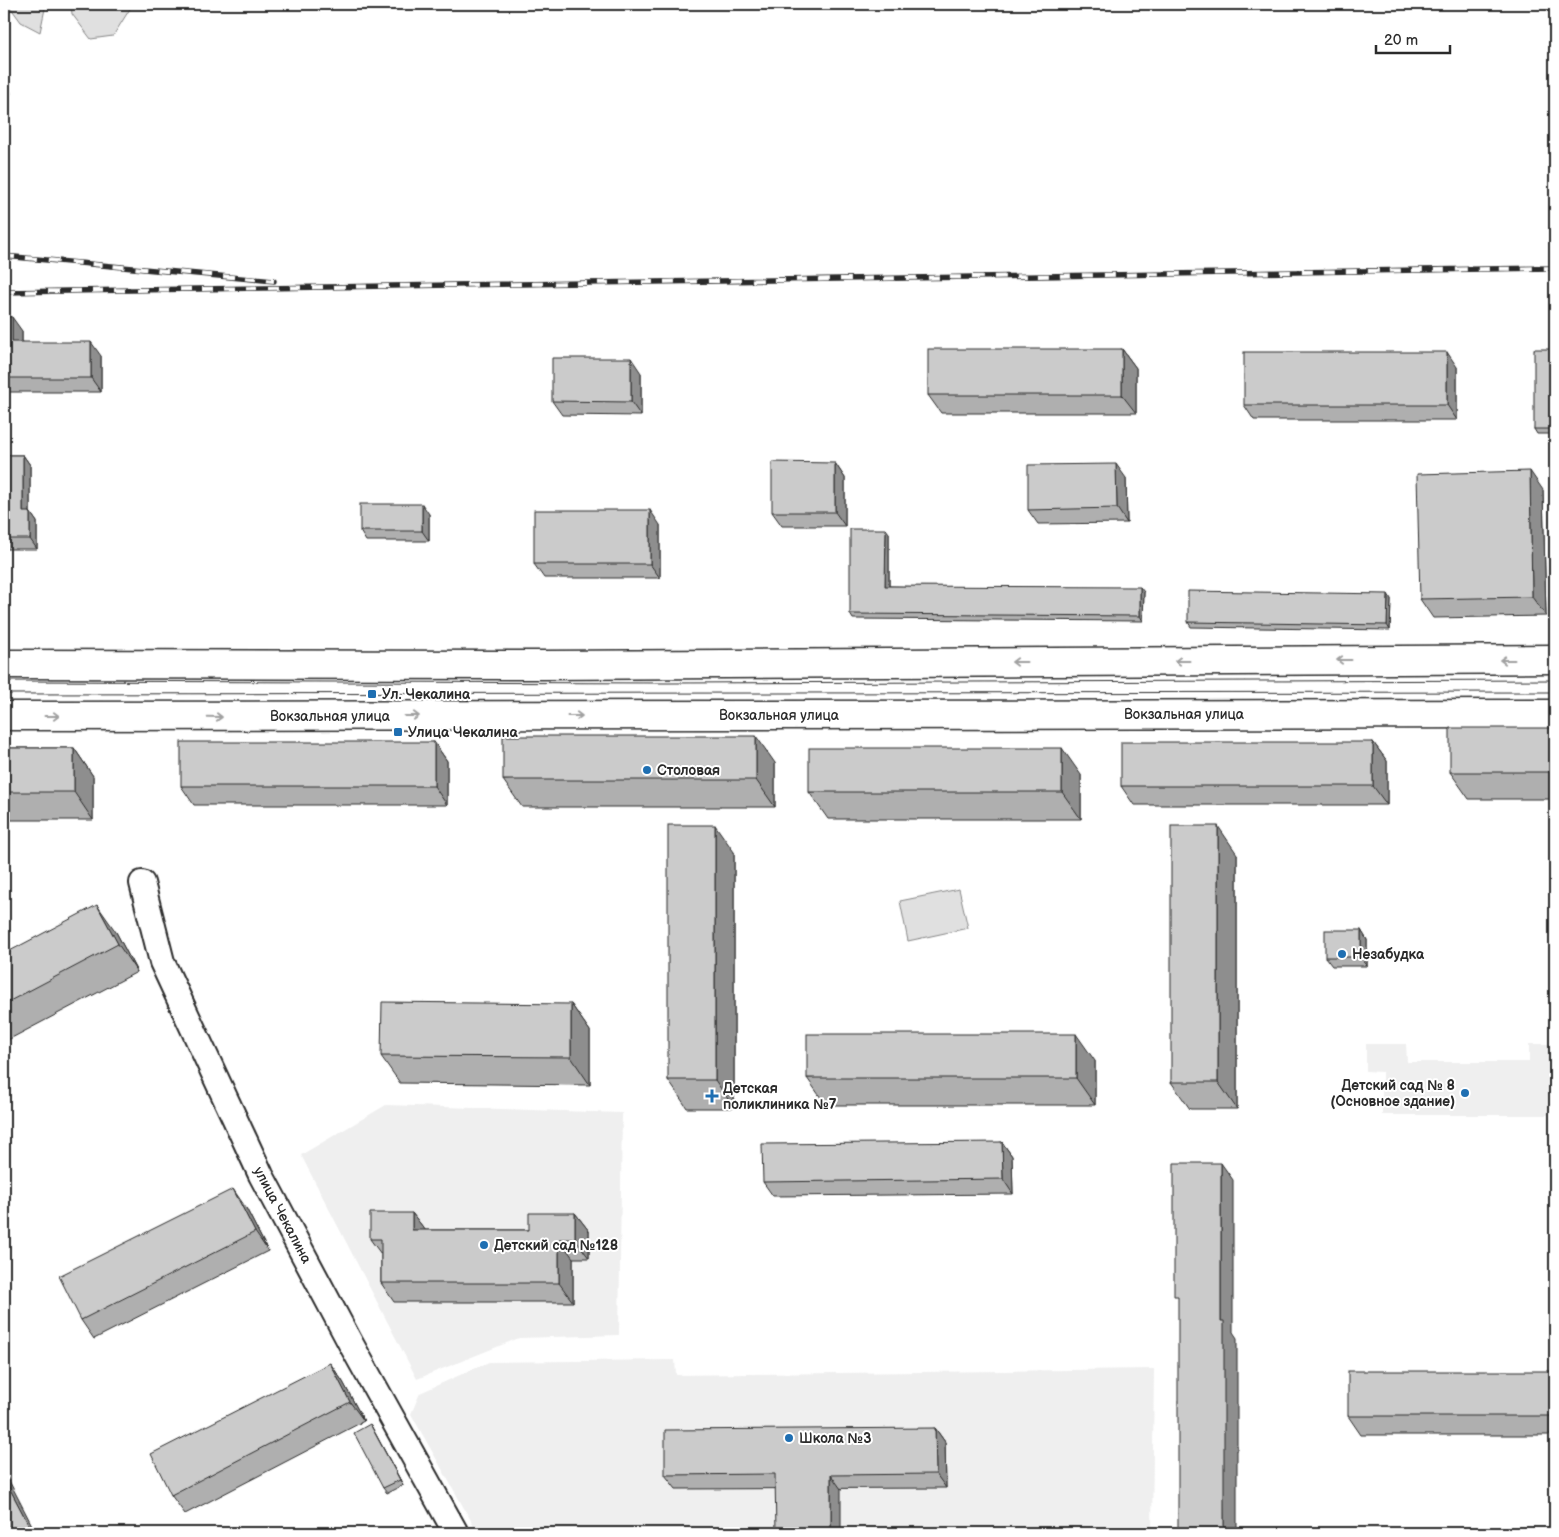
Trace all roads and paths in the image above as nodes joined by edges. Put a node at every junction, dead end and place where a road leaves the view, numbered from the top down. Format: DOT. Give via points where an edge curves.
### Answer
graph roads {
  1 [pos="1555,659"];
  2 [pos="4,664"];
  3 [pos="1555,714"];
  4 [pos="4,716"];
  5 [pos="142,883"];
  6 [pos="456,1533"];
  1 -- 2 [label="main road, one-way" via="543,665"];
  4 -- 3 [label="main road, Вокзальная улица, one-way"];
  5 -- 6 [label="street, улица Чекалина" via="162,962 262,1176"];
}
